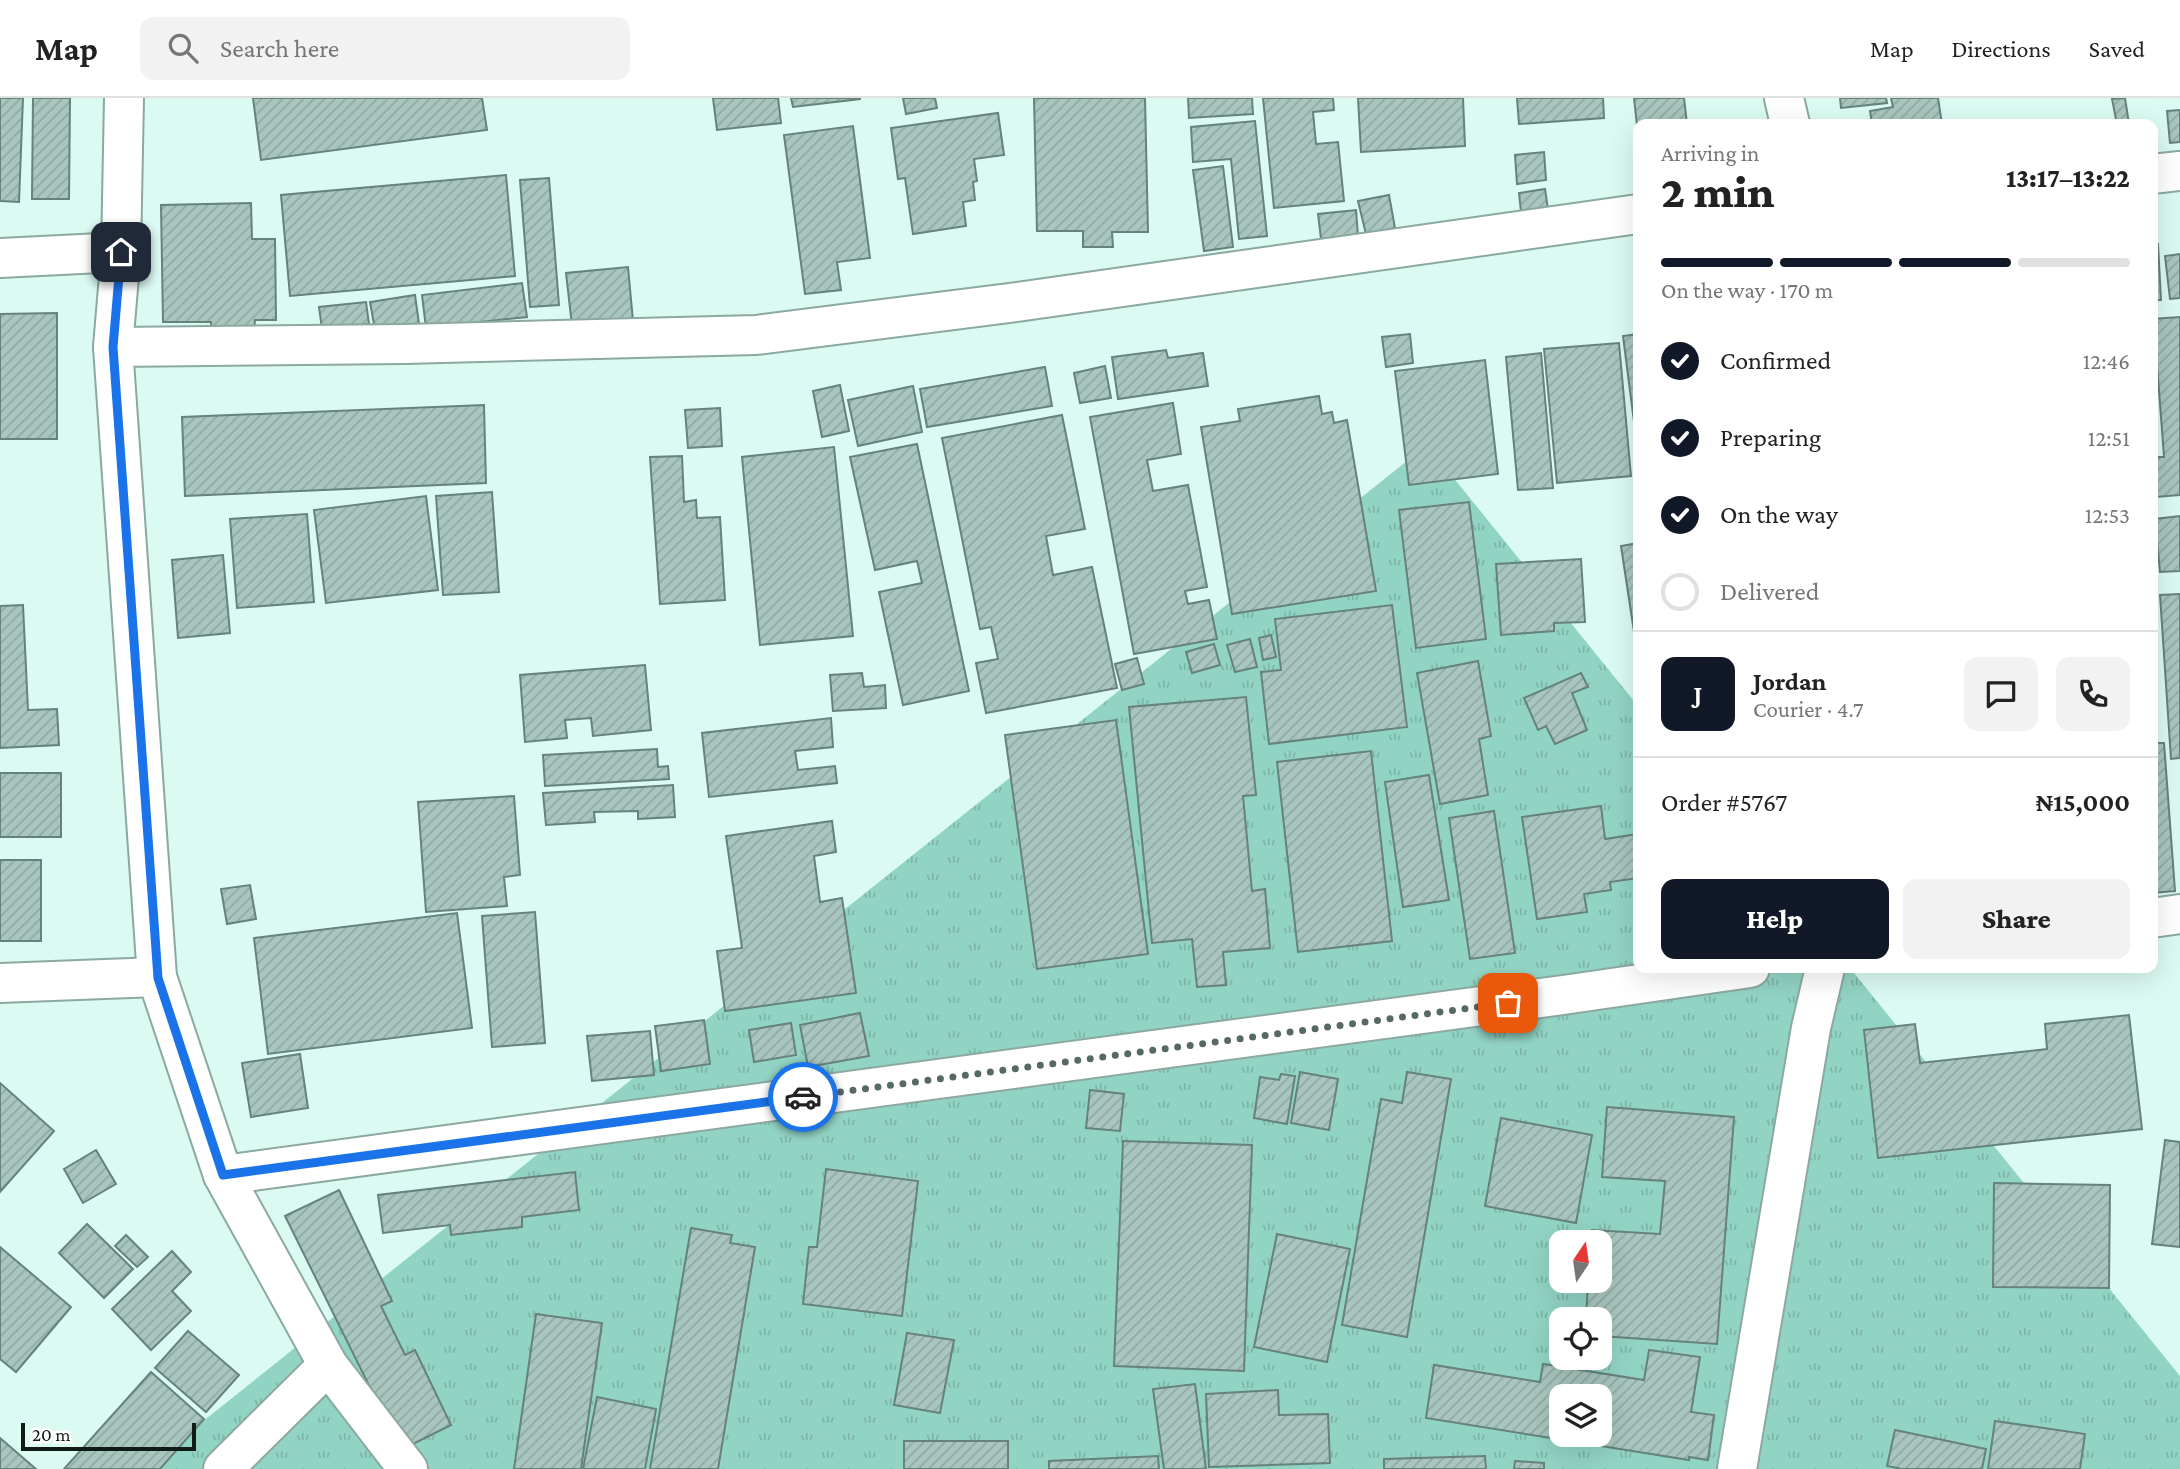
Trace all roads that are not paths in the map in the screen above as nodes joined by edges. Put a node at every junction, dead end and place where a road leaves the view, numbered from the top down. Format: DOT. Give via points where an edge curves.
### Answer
graph roads {
  1 [pos="124,98"];
  2 [pos="1784,98"];
  3 [pos="1789,119"];
  4 [pos="2180,171"];
  5 [pos="2158,173"];
  6 [pos="1633,215"];
  7 [pos="121,252"];
  8 [pos="0,258"];
  9 [pos="113,347"];
  10 [pos="2180,914"];
  11 [pos="2158,917"];
  12 [pos="1715,973"];
  13 [pos="1824,973"];
  14 [pos="158,978"];
  15 [pos="0,983"];
  16 [pos="223,1175"];
  17 [pos="328,1365"];
  18 [pos="223,1469"];
  19 [pos="408,1469"];
  20 [pos="1737,1469"];
  1 -- 7 [label="street"];
  2 -- 3 [label="street"];
  4 -- 5 [label="street"];
  6 -- 9 [label="street" via="756,335"];
  7 -- 8 [label="street"];
  7 -- 9 [label="street"];
  9 -- 14 [label="street"];
  10 -- 11 [label="street"];
  12 -- 16 [label="street"];
  13 -- 20 [label="street"];
  14 -- 15 [label="street"];
  14 -- 16 [label="street"];
  16 -- 17 [label="street"];
  17 -- 18 [label="street"];
  17 -- 19 [label="street"];
}
